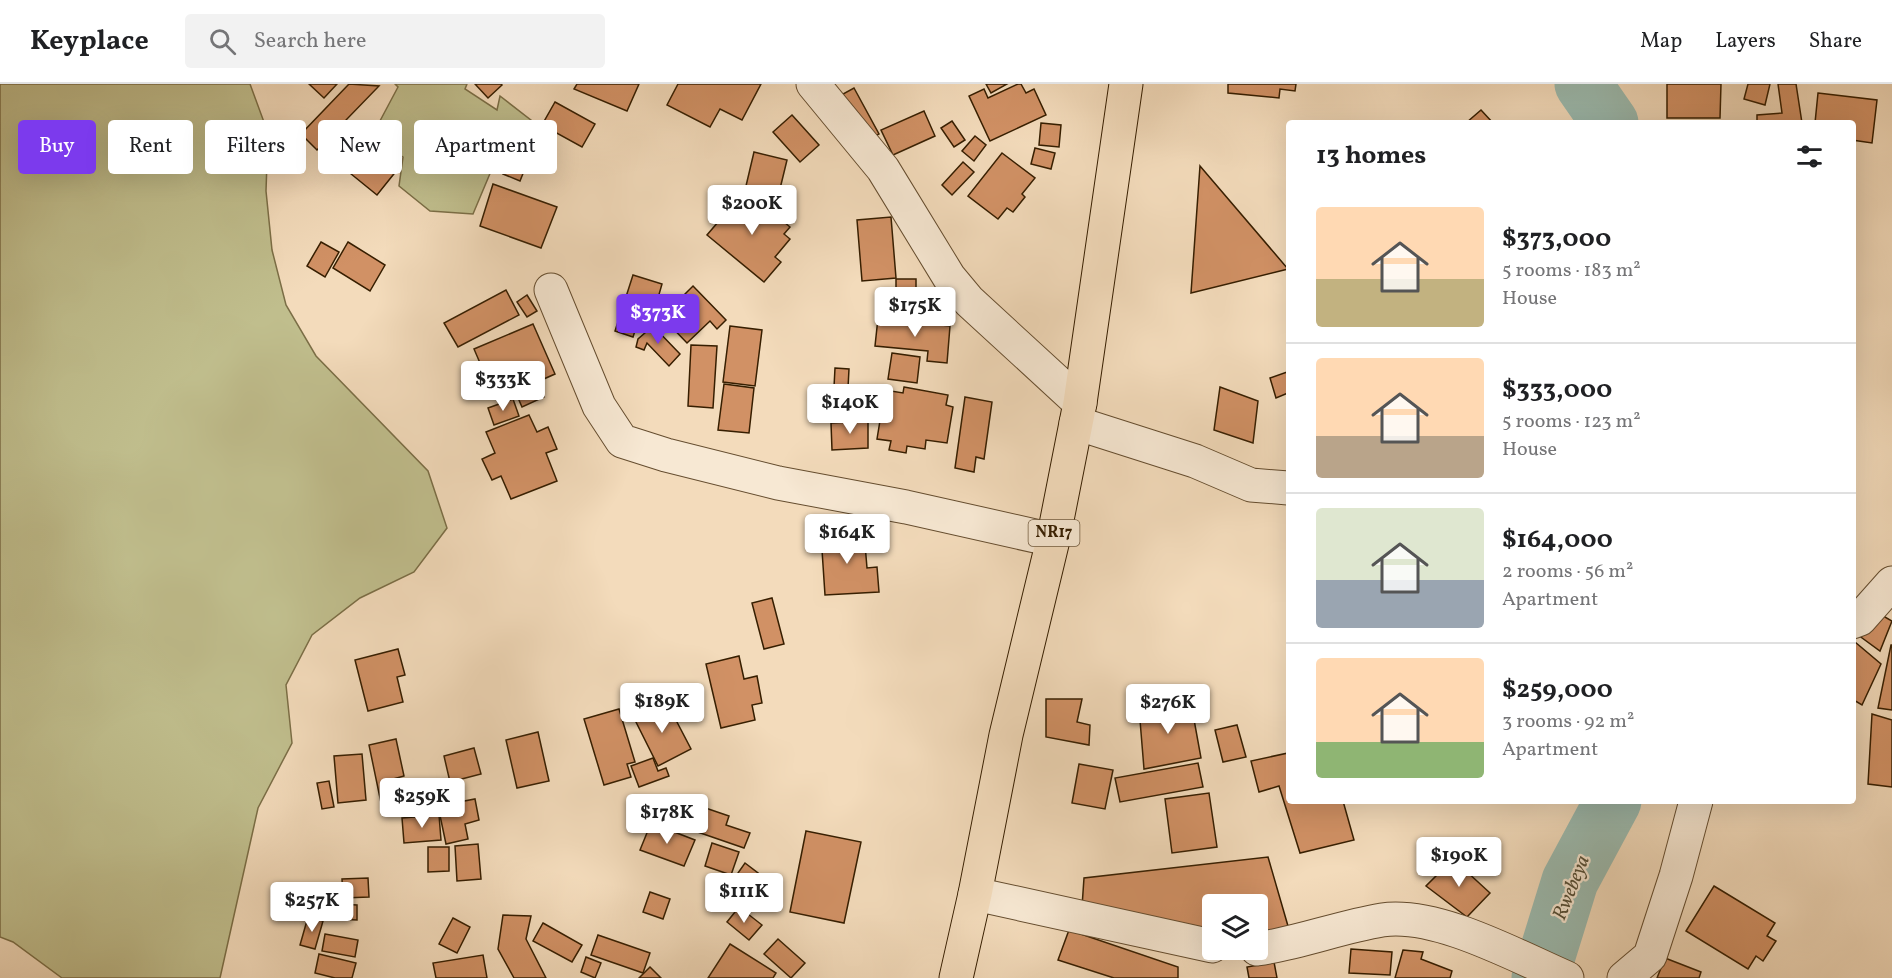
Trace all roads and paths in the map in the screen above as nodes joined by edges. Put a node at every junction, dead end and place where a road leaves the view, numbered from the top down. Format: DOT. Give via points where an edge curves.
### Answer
graph roads {
  1 [pos="813,84"];
  2 [pos="1126,84"];
  3 [pos="551,290"];
  4 [pos="1078,413"];
  5 [pos="1286,488"];
  6 [pos="1053,540"];
  7 [pos="1892,583"];
  8 [pos="1856,620"];
  9 [pos="1695,804"];
  10 [pos="975,894"];
  11 [pos="1202,944"];
  12 [pos="1268,948"];
  13 [pos="956,978"];
  14 [pos="1567,978"];
  15 [pos="1624,978"];
  1 -- 4 [label="street" via="883,169 949,277"];
  2 -- 4 [label="main road, NR17"];
  3 -- 6 [label="street" via="599,406 622,441 778,483"];
  4 -- 5 [label="street" via="1114,433 1251,485"];
  4 -- 6 [label="main road, NR17"];
  6 -- 10 [label="main road, NR17" via="1006,735"];
  7 -- 8 [label="street"];
  9 -- 15 [label="street" via="1650,956"];
  10 -- 11 [label="street"];
  10 -- 13 [label="main road, NR17"];
  12 -- 14 [label="street" via="1383,920 1408,920 1452,929"];
}
